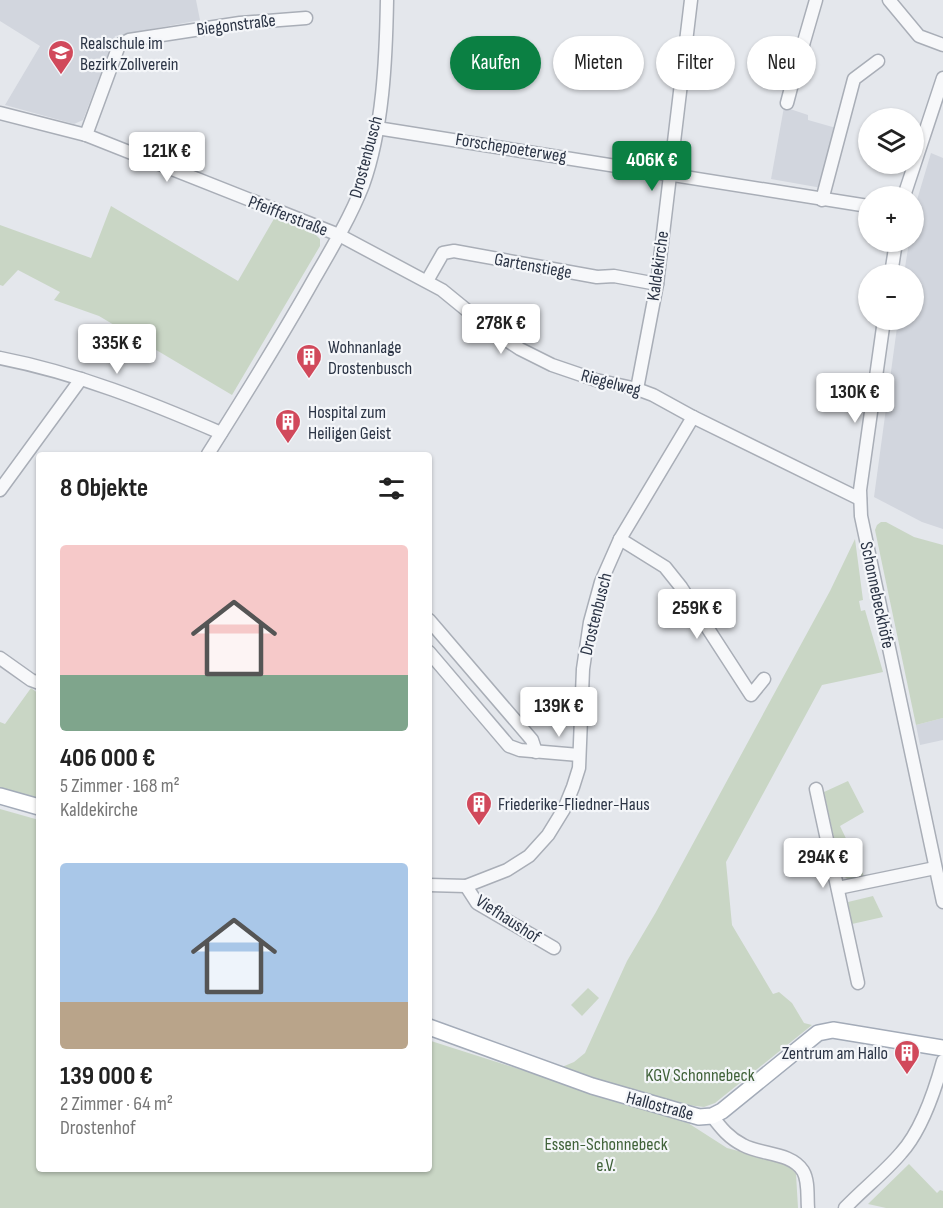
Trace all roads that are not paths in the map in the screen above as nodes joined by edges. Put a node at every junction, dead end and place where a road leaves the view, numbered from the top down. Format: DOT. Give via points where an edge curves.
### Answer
graph roads {
  1 [pos="387,0"];
  2 [pos="691,0"];
  3 [pos="816,0"];
  4 [pos="889,0"];
  5 [pos="306,18"];
  6 [pos="943,45"];
  7 [pos="878,61"];
  8 [pos="943,78"];
  9 [pos="787,103"];
  10 [pos="0,112"];
  11 [pos="377,128"];
  12 [pos="86,135"];
  13 [pos="669,173"];
  14 [pos="907,186"];
  15 [pos="822,200"];
  16 [pos="858,205"];
  17 [pos="339,235"];
  18 [pos="427,281"];
  19 [pos="657,284"];
  20 [pos="883,330"];
  21 [pos="0,358"];
  22 [pos="81,379"];
  23 [pos="638,389"];
  24 [pos="693,417"];
  25 [pos="221,433"];
  26 [pos="209,452"];
  27 [pos="0,490"];
  28 [pos="860,499"];
  29 [pos="620,539"];
  30 [pos="432,623"];
  31 [pos="432,656"];
  32 [pos="0,658"];
  33 [pos="764,679"];
  34 [pos="36,682"];
  35 [pos="536,752"];
  36 [pos="579,755"];
  37 [pos="816,789"];
  38 [pos="0,796"];
  39 [pos="36,806"];
  40 [pos="939,874"];
  41 [pos="432,885"];
  42 [pos="466,886"];
  43 [pos="838,888"];
  44 [pos="943,902"];
  45 [pos="554,948"];
  46 [pos="858,983"];
  47 [pos="432,1028"];
  48 [pos="943,1048"];
  49 [pos="943,1061"];
  50 [pos="712,1116"];
  51 [pos="808,1208"];
  52 [pos="845,1208"];
  1 -- 11 [label="street, Drostenbusch"];
  2 -- 13 [label="street, Kaldekirche"];
  3 -- 9 [label="street"];
  4 -- 6 [label="street" via="919,36"];
  5 -- 12 [label="street, Biegonstraße" via="240,22 121,44"];
  7 -- 15 [label="street" via="854,79"];
  8 -- 14 [label="street"];
  10 -- 12 [label="street, Pfeifferstraße"];
  11 -- 13 [label="street, Forschepoeterweg"];
  11 -- 17 [label="street, Drostenbusch" via="363,184"];
  12 -- 17 [label="street, Pfeifferstraße"];
  13 -- 15 [label="street, Forschepoeterweg"];
  13 -- 19 [label="street, Kaldekirche"];
  15 -- 16 [label="street, Forschepoeterweg"];
  17 -- 18 [label="street, Riegelweg"];
  17 -- 25 [label="street, Drostenbusch" via="282,337"];
  18 -- 19 [label="street, Gartenstiege" via="443,253 454,251"];
  18 -- 23 [label="street, Riegelweg" via="520,349 563,369"];
  19 -- 23 [label="street, Kaldekirche"];
  20 -- 28 [label="street, Schonnebeckhöfe"];
  21 -- 22 [label="street"];
  22 -- 25 [label="street"];
  22 -- 27 [label="street"];
  23 -- 24 [label="street, Riegelweg"];
  24 -- 28 [label="street, Riegelweg"];
  24 -- 29 [label="street, Drostenbusch"];
  25 -- 26 [label="street, Drostenbusch"];
  28 -- 40 [label="street, Schonnebeckhöfe" via="862,529"];
  29 -- 33 [label="street" via="665,567 751,695"];
  29 -- 36 [label="street, Drostenbusch" via="591,622 583,669"];
  30 -- 35 [label="street" via="532,740"];
  31 -- 35 [label="street" via="509,746"];
  32 -- 34 [label="street"];
  35 -- 36 [label="street"];
  36 -- 42 [label="street, Drostenbusch" via="579,768 564,809 529,856 507,870"];
  37 -- 43 [label="street"];
  38 -- 39 [label="main road"];
  40 -- 43 [label="street"];
  40 -- 44 [label="street, Schonnebeckhöfe"];
  41 -- 42 [label="street, Drostenbusch"];
  42 -- 45 [label="street, Viefhaushof" via="477,903"];
  43 -- 46 [label="street"];
  47 -- 50 [label="main road, Hallostraße" via="633,1099 687,1115"];
  48 -- 50 [label="main road, Hallostraße" via="833,1030 818,1033"];
  49 -- 52 [label="street" via="914,1135"];
  50 -- 51 [label="street" via="726,1134 744,1146 789,1159 803,1170"];
}
